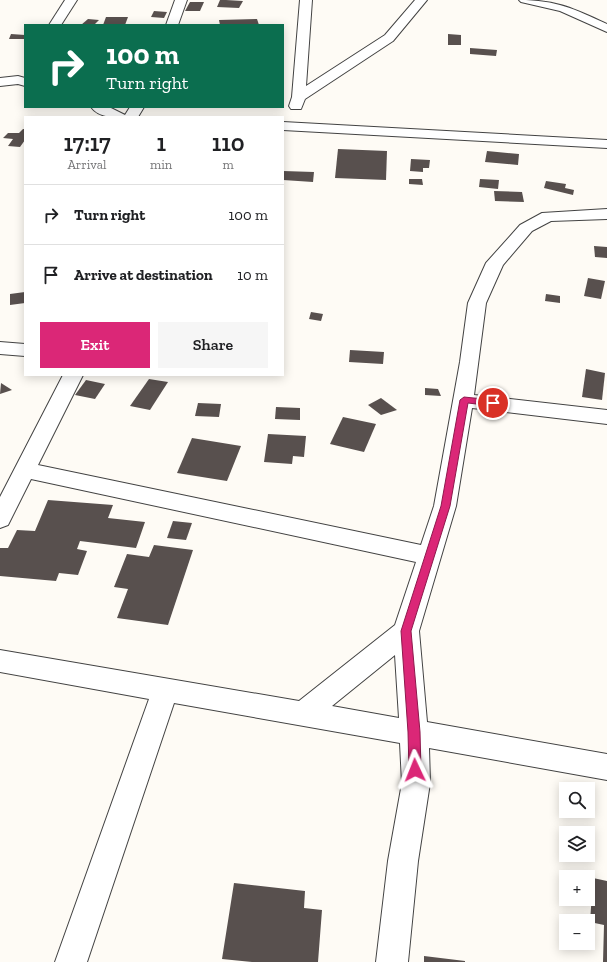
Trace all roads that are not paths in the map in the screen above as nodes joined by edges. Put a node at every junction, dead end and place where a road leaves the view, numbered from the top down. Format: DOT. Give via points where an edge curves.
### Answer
graph roads {
  1 [pos="71,0"];
  2 [pos="181,0"];
  3 [pos="306,0"];
  4 [pos="421,0"];
  5 [pos="525,0"];
  6 [pos="56,24"];
  7 [pos="172,24"];
  8 [pos="607,28"];
  9 [pos="23,77"];
  10 [pos="0,82"];
  11 [pos="299,97"];
  12 [pos="100,108"];
  13 [pos="118,116"];
  14 [pos="286,126"];
  15 [pos="607,144"];
  16 [pos="607,214"];
  17 [pos="0,348"];
  18 [pos="24,350"];
  19 [pos="72,376"];
  20 [pos="464,400"];
  21 [pos="607,417"];
  22 [pos="24,470"];
  23 [pos="0,519"];
  24 [pos="429,556"];
  25 [pos="406,631"];
  26 [pos="0,661"];
  27 [pos="165,690"];
  28 [pos="302,714"];
  29 [pos="414,732"];
  30 [pos="607,767"];
  31 [pos="71,962"];
  32 [pos="392,962"];
  1 -- 6 [label="street"];
  2 -- 7 [label="street"];
  3 -- 11 [label="street"];
  4 -- 11 [label="street" via="389,38"];
  5 -- 8 [label="street" via="563,8"];
  9 -- 10 [label="street"];
  11 -- 14 [label="street"];
  12 -- 13 [label="street"];
  14 -- 15 [label="street"];
  16 -- 20 [label="street" via="556,215 540,220 526,228 495,263 477,303"];
  17 -- 18 [label="street"];
  19 -- 22 [label="street"];
  20 -- 21 [label="street"];
  20 -- 24 [label="street" via="445,506"];
  22 -- 23 [label="street"];
  22 -- 24 [label="street"];
  24 -- 25 [label="street"];
  25 -- 28 [label="street"];
  25 -- 29 [label="street"];
  26 -- 27 [label="street"];
  27 -- 28 [label="street"];
  27 -- 31 [label="street"];
  28 -- 29 [label="street"];
  29 -- 30 [label="street"];
  29 -- 32 [label="street" via="416,783 403,861"];
}
